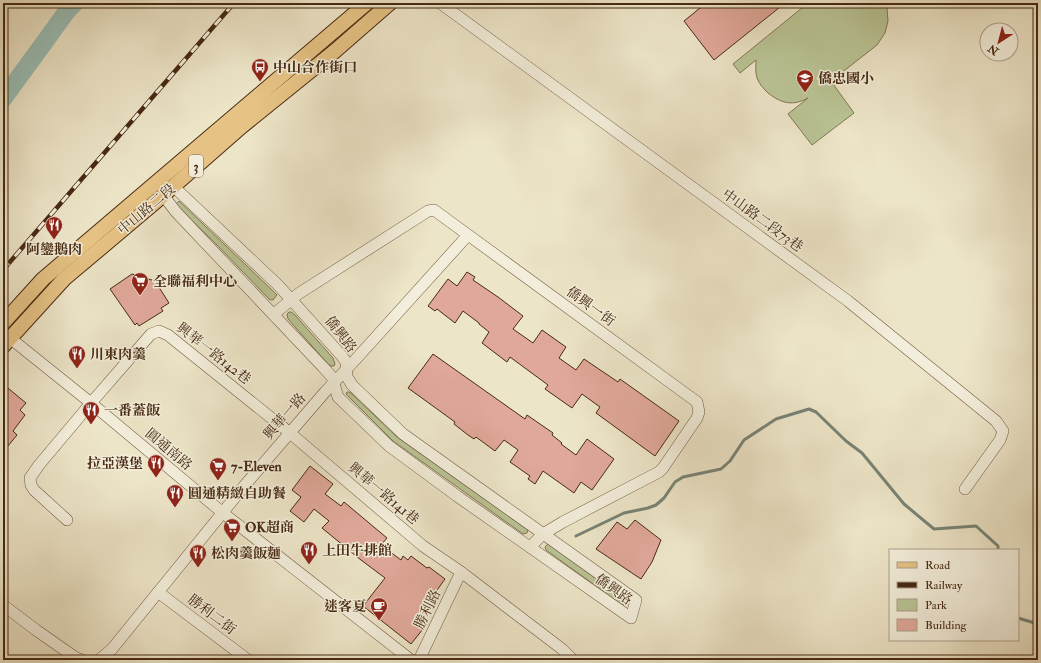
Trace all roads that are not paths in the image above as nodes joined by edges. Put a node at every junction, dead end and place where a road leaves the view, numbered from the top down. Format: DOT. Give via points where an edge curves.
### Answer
graph roads {
  1 [pos="367,3"];
  2 [pos="390,3"];
  3 [pos="440,3"];
  4 [pos="173,186"];
  5 [pos="162,195"];
  6 [pos="468,234"];
  7 [pos="291,299"];
  8 [pos="274,314"];
  9 [pos="3,323"];
  10 [pos="5,340"];
  11 [pos="346,370"];
  12 [pos="334,383"];
  13 [pos="91,403"];
  14 [pos="290,433"];
  15 [pos="965,489"];
  16 [pos="222,513"];
  17 [pos="67,520"];
  18 [pos="543,534"];
  19 [pos="530,547"];
  20 [pos="461,572"];
  21 [pos="158,592"];
  22 [pos="3,605"];
  23 [pos="82,660"];
  24 [pos="99,660"];
  25 [pos="248,660"];
  26 [pos="411,660"];
  27 [pos="419,660"];
  28 [pos="573,660"];
  1 -- 9 [label="main road, 中山路二段 / 3" via="43,279"];
  2 -- 4 [label="main road, 中山路二段 / 3" via="335,51 241,126"];
  3 -- 15 [label="street, 中山路二段73巷" via="848,301 996,421 1002,431 1000,440"];
  4 -- 5 [label="main road, 中山路二段 / 3"];
  4 -- 7 [label="street, 僑興路"];
  5 -- 8 [label="street, 僑興路"];
  5 -- 10 [label="main road, 中山路二段 / 3" via="64,279"];
  6 -- 7 [label="street, 僑興一街" via="434,210 428,211"];
  6 -- 11 [label="street, 興華一路"];
  6 -- 18 [label="street, 僑興一街" via="685,393 697,402 698,406 697,418 658,472"];
  7 -- 8 [label="street, 僑興一街"];
  7 -- 11 [label="street, 僑興路" via="341,355 346,362"];
  8 -- 12 [label="street, 僑興路" via="332,377"];
  10 -- 13 [label="street, 圓通南路"];
  11 -- 12 [label="street, 興華一路"];
  11 -- 18 [label="street, 僑興路" via="352,386 399,430"];
  12 -- 14 [label="street, 興華一路"];
  12 -- 19 [label="street, 僑興路" via="338,397 389,446"];
  13 -- 14 [label="street, 興華一路142巷" via="150,334 159,331 168,335"];
  13 -- 16 [label="street, 圓通南路"];
  13 -- 17 [label="street" via="30,478 34,490"];
  14 -- 16 [label="street, 興華一路"];
  14 -- 20 [label="street, 興華一路141巷" via="423,546"];
  16 -- 21 [label="street, 興華一路"];
  16 -- 26 [label="street, 圓通南路"];
  18 -- 19 [label="street, 僑興一街"];
  18 -- 19 [label="street, 僑興路" via="636,600 631,618"];
  20 -- 27 [label="street, 勝利路"];
  20 -- 28 [label="street, 興華一路141巷"];
  21 -- 24 [label="street, 興華一路"];
  21 -- 25 [label="street, 勝利二街"];
  22 -- 23 [label="street" via="59,647"];
}
